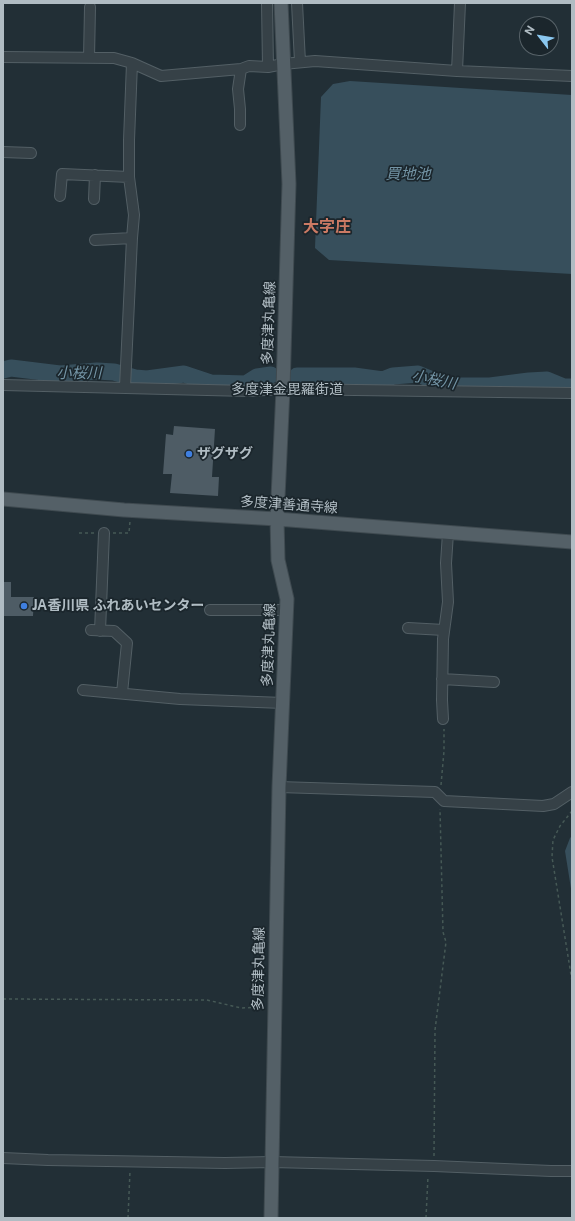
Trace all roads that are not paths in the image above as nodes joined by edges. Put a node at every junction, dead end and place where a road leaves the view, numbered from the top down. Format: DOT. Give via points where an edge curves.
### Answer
graph roads {
  1 [pos="267,3"];
  2 [pos="281,3"];
  3 [pos="297,3"];
  4 [pos="460,3"];
  5 [pos="90,8"];
  6 [pos="3,57"];
  7 [pos="89,58"];
  8 [pos="300,62"];
  9 [pos="132,63"];
  10 [pos="284,64"];
  11 [pos="268,67"];
  12 [pos="241,69"];
  13 [pos="457,71"];
  14 [pos="572,76"];
  15 [pos="240,125"];
  16 [pos="3,152"];
  17 [pos="32,153"];
  18 [pos="95,175"];
  19 [pos="129,177"];
  20 [pos="60,196"];
  21 [pos="94,199"];
  22 [pos="132,238"];
  23 [pos="95,240"];
  24 [pos="125,384"];
  25 [pos="3,385"];
  26 [pos="283,389"];
  27 [pos="572,393"];
  28 [pos="3,498"];
  29 [pos="277,519"];
  30 [pos="104,533"];
  31 [pos="448,533"];
  32 [pos="572,542"];
  33 [pos="210,610"];
  34 [pos="287,610"];
  35 [pos="408,628"];
  36 [pos="444,630"];
  37 [pos="442,678"];
  38 [pos="494,683"];
  39 [pos="83,690"];
  40 [pos="122,693"];
  41 [pos="283,703"];
  42 [pos="443,718"];
  43 [pos="279,787"];
  44 [pos="572,792"];
  45 [pos="3,1158"];
  46 [pos="272,1162"];
  47 [pos="572,1171"];
  48 [pos="271,1218"];
  1 -- 11 [label="street"];
  2 -- 10 [label="main road, 多度津丸亀線"];
  3 -- 8 [label="street"];
  4 -- 13 [label="street"];
  5 -- 7 [label="street"];
  6 -- 7 [label="street"];
  7 -- 9 [label="street" via="114,58"];
  8 -- 10 [label="street"];
  8 -- 13 [label="street"];
  9 -- 12 [label="street" via="161,76"];
  9 -- 19 [label="street"];
  10 -- 11 [label="street"];
  10 -- 26 [label="main road, 多度津丸亀線" via="289,184"];
  11 -- 12 [label="street" via="249,66"];
  12 -- 15 [label="street" via="238,89"];
  13 -- 14 [label="street"];
  16 -- 17 [label="street"];
  18 -- 19 [label="street"];
  18 -- 20 [label="street" via="62,174"];
  18 -- 21 [label="street"];
  19 -- 22 [label="street" via="134,215"];
  22 -- 23 [label="street"];
  22 -- 24 [label="street"];
  24 -- 25 [label="street, 多度津金毘羅街道"];
  24 -- 26 [label="street, 多度津金毘羅街道" via="248,391"];
  26 -- 27 [label="street, 多度津金毘羅街道"];
  26 -- 29 [label="main road, 多度津丸亀線"];
  28 -- 29 [label="main road, 多度津善通寺線" via="124,510"];
  29 -- 31 [label="main road, 多度津善通寺線"];
  29 -- 34 [label="main road, 多度津丸亀線" via="278,560"];
  30 -- 40 [label="street" via="95,631 114,631 127,642"];
  31 -- 32 [label="main road, 多度津善通寺線"];
  31 -- 36 [label="street" via="448,602"];
  33 -- 34 [label="street"];
  34 -- 41 [label="main road, 多度津丸亀線"];
  35 -- 36 [label="street"];
  36 -- 37 [label="street"];
  37 -- 38 [label="street"];
  37 -- 42 [label="street"];
  39 -- 40 [label="street"];
  40 -- 41 [label="street" via="180,699"];
  41 -- 43 [label="main road, 多度津丸亀線"];
  43 -- 44 [label="street" via="435,792 441,799 543,806 554,804"];
  43 -- 46 [label="main road, 多度津丸亀線"];
  45 -- 46 [label="street"];
  46 -- 47 [label="street"];
  46 -- 48 [label="main road, 多度津丸亀線"];
}
